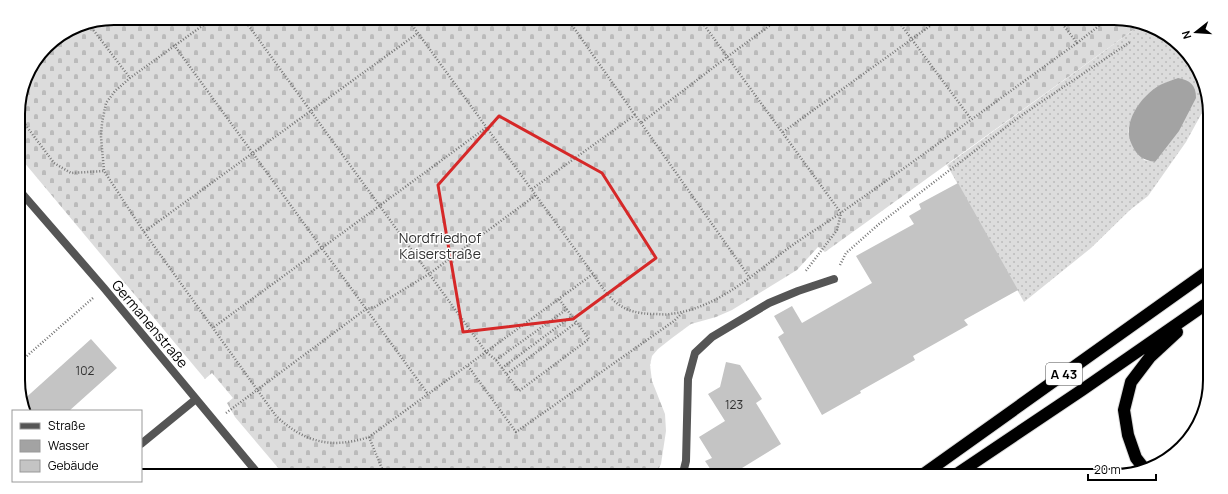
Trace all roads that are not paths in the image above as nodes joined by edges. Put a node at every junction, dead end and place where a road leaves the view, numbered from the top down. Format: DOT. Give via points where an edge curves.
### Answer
graph roads {
  1 [pos="25,197"];
  2 [pos="1203,275"];
  3 [pos="834,279"];
  4 [pos="1203,307"];
  5 [pos="1203,308"];
  6 [pos="196,399"];
  7 [pos="142,443"];
  8 [pos="1141,465"];
  9 [pos="254,469"];
  10 [pos="684,469"];
  11 [pos="932,469"];
  12 [pos="964,469"];
  1 -- 6 [label="street, Germanenstraße"];
  2 -- 11 [label="highway, A 43"];
  3 -- 10 [label="street" via="769,303 712,337 695,353 688,379"];
  4 -- 12 [label="highway, A 43"];
  5 -- 8 [label="highway" via="1150,357 1131,382 1124,410 1128,434 1136,458"];
  6 -- 7 [label="street"];
  6 -- 9 [label="street, Germanenstraße"];
}
